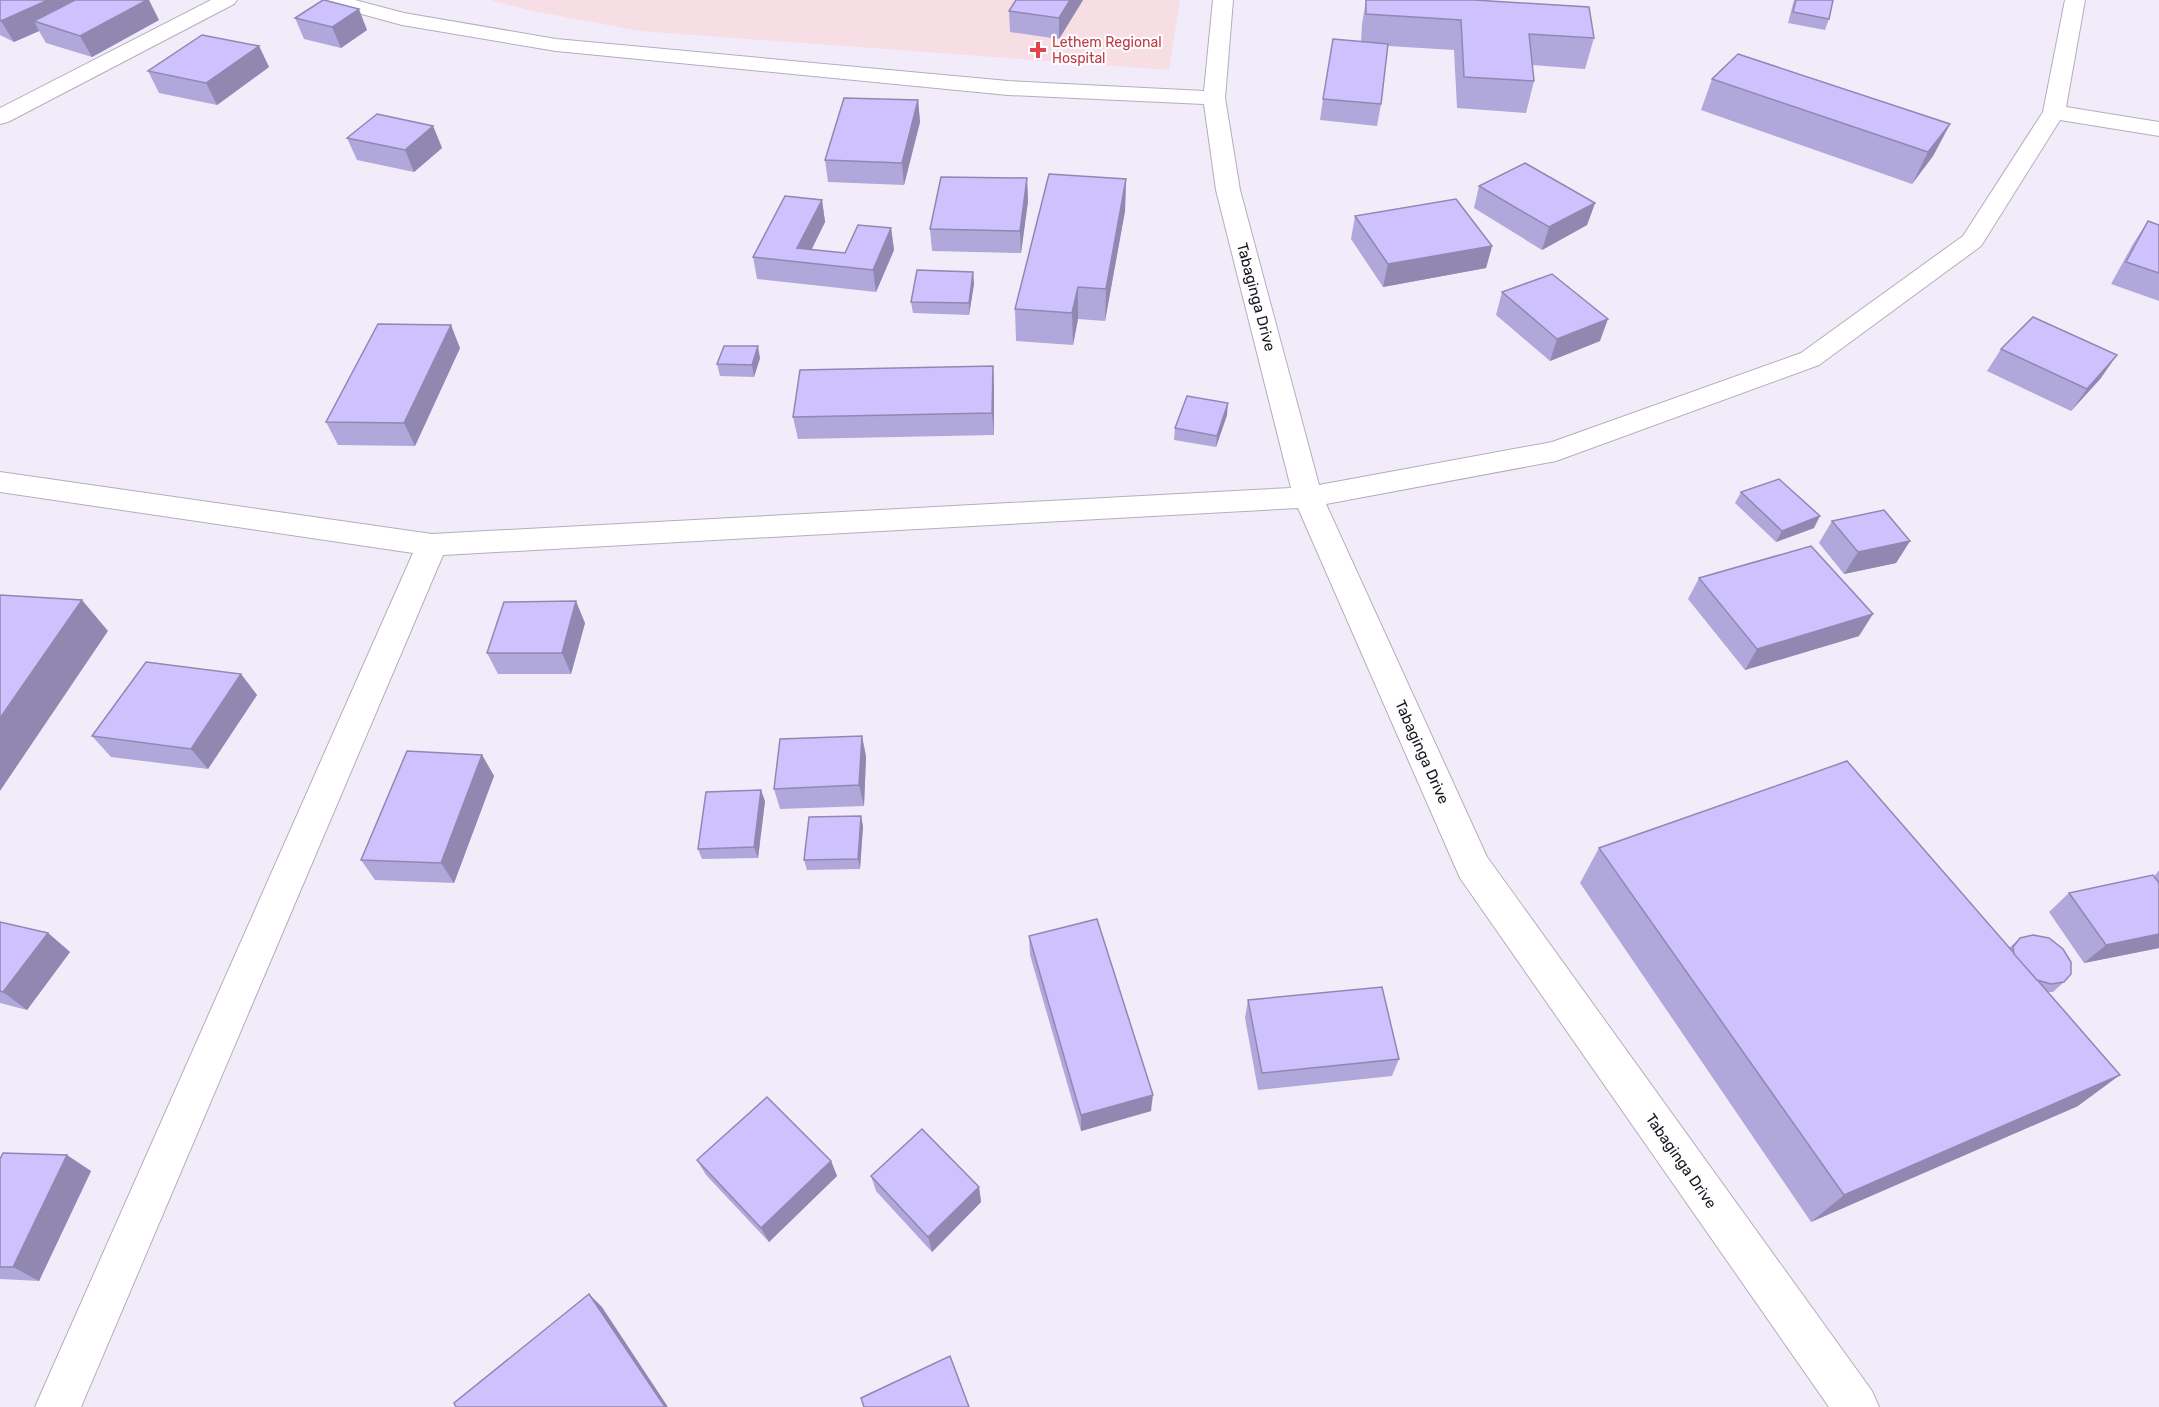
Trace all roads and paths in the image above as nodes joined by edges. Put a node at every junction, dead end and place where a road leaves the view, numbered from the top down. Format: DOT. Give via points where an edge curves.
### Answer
graph roads {
  1 [pos="227,0"];
  2 [pos="332,0"];
  3 [pos="1223,0"];
  4 [pos="2075,0"];
  5 [pos="1214,98"];
  6 [pos="2054,112"];
  7 [pos="0,117"];
  8 [pos="2159,129"];
  9 [pos="0,482"];
  10 [pos="1308,498"];
  11 [pos="432,545"];
  12 [pos="58,1407"];
  13 [pos="1856,1407"];
  1 -- 7 [label="street"];
  2 -- 5 [label="street" via="402,19 556,45 1008,88"];
  3 -- 5 [label="street, Tabaginga Drive"];
  4 -- 6 [label="street"];
  5 -- 10 [label="street, Tabaginga Drive" via="1228,190"];
  6 -- 8 [label="street"];
  6 -- 10 [label="street" via="1972,241 1810,359 1556,451"];
  9 -- 11 [label="street"];
  10 -- 11 [label="street"];
  10 -- 13 [label="street, Tabaginga Drive" via="1473,867"];
  11 -- 12 [label="street"];
}
